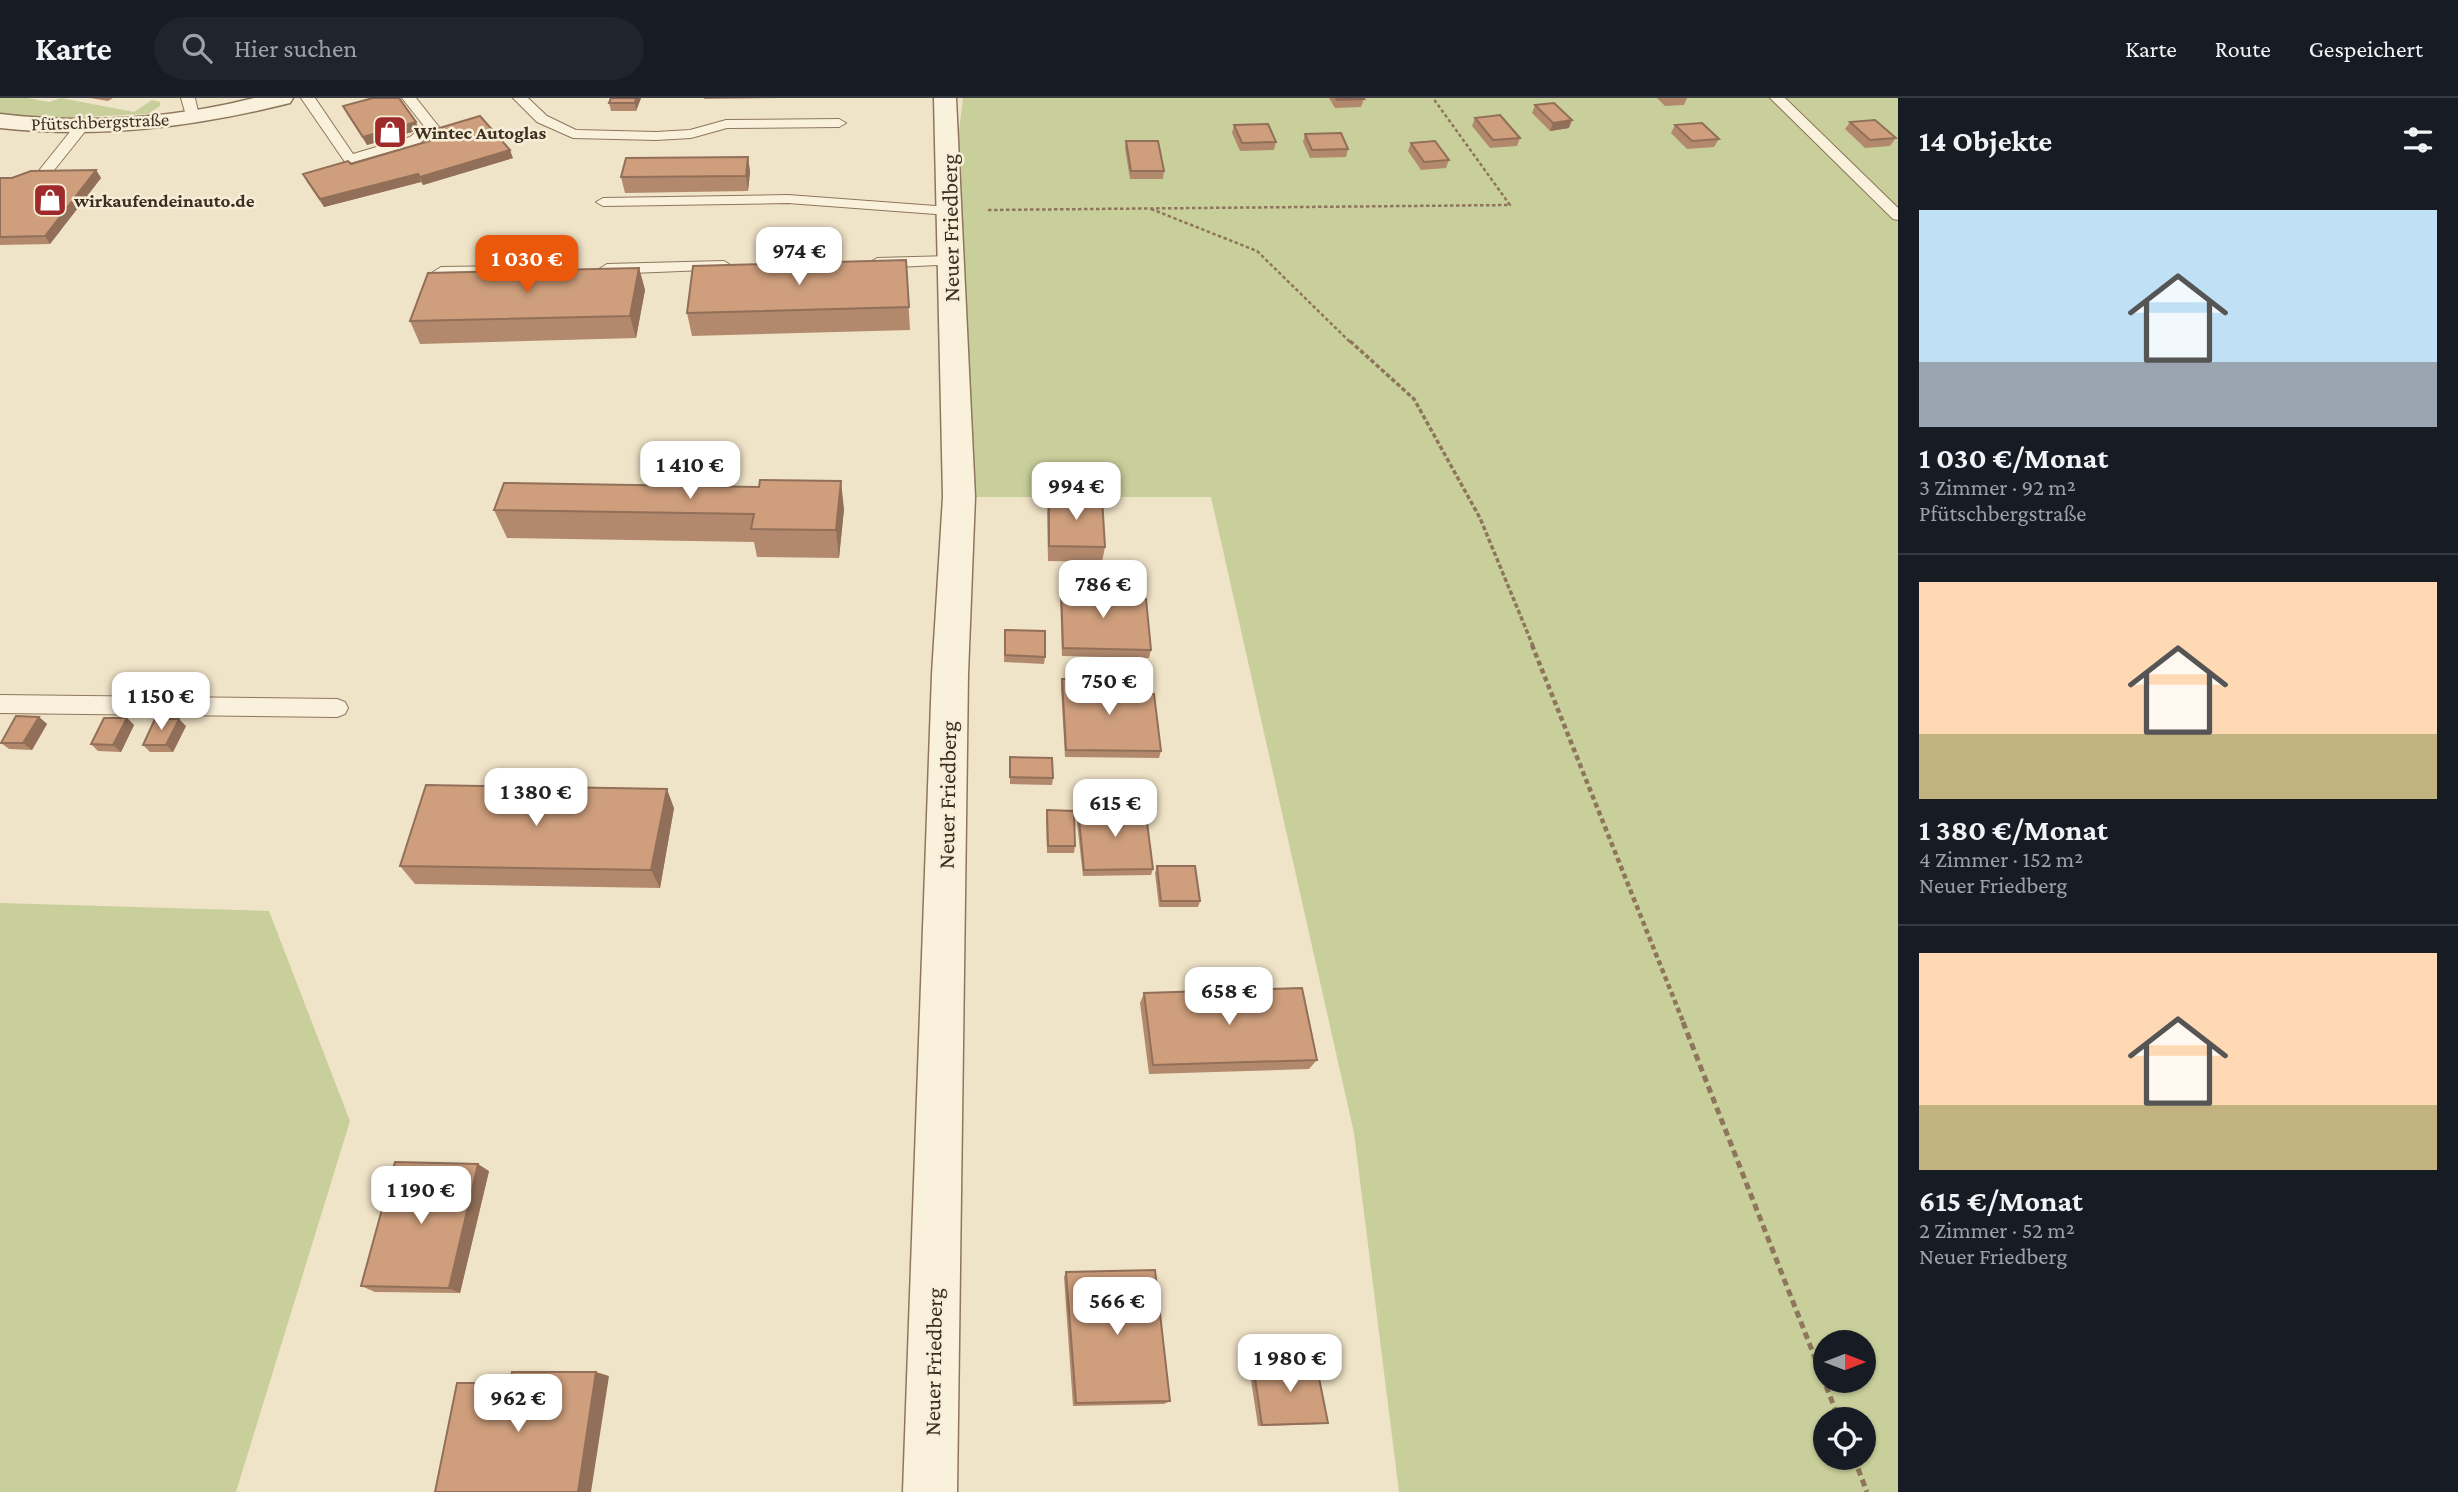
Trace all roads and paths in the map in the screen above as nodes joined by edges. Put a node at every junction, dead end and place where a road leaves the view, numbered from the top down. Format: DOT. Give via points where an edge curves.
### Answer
graph roads {
  1 [pos="282,98"];
  2 [pos="308,98"];
  3 [pos="409,98"];
  4 [pos="520,98"];
  5 [pos="945,98"];
  6 [pos="1433,98"];
  7 [pos="1777,98"];
  8 [pos="190,107"];
  9 [pos="0,121"];
  10 [pos="839,122"];
  11 [pos="82,125"];
  12 [pos="46,171"];
  13 [pos="603,202"];
  14 [pos="1151,209"];
  15 [pos="949,211"];
  16 [pos="1898,216"];
  17 [pos="951,261"];
  18 [pos="854,263"];
  19 [pos="744,266"];
  20 [pos="593,269"];
  21 [pos="524,271"];
  22 [pos="441,272"];
  23 [pos="0,704"];
  24 [pos="337,708"];
  25 [pos="1834,1407"];
  26 [pos="1859,1470"];
  27 [pos="932,1491"];
  28 [pos="1867,1492"];
  1 -- 8 [label="street, Pfütschbergstraße"];
  2 -- 3 [label="lane" via="350,159 415,140 432,127"];
  4 -- 10 [label="lane" via="542,119 573,134 656,136 691,134 726,124"];
  5 -- 15 [label="street, Neuer Friedberg"];
  6 -- 14 [label="path" via="1510,205"];
  7 -- 16 [label="lane"];
  8 -- 11 [label="street, Pfütschbergstraße" via="140,123"];
  9 -- 11 [label="street, Pfütschbergstraße"];
  11 -- 12 [label="lane"];
  13 -- 15 [label="lane" via="788,199"];
  14 -- 15 [label="path"];
  14 -- 25 [label="path" via="1257,251 1414,399 1480,518"];
  15 -- 17 [label="street, Neuer Friedberg"];
  17 -- 18 [label="lane"];
  17 -- 27 [label="street, Neuer Friedberg" via="959,497 950,674"];
  19 -- 20 [label="lane"];
  21 -- 22 [label="lane"];
  23 -- 24 [label="lane"];
  26 -- 28 [label="path"];
}
